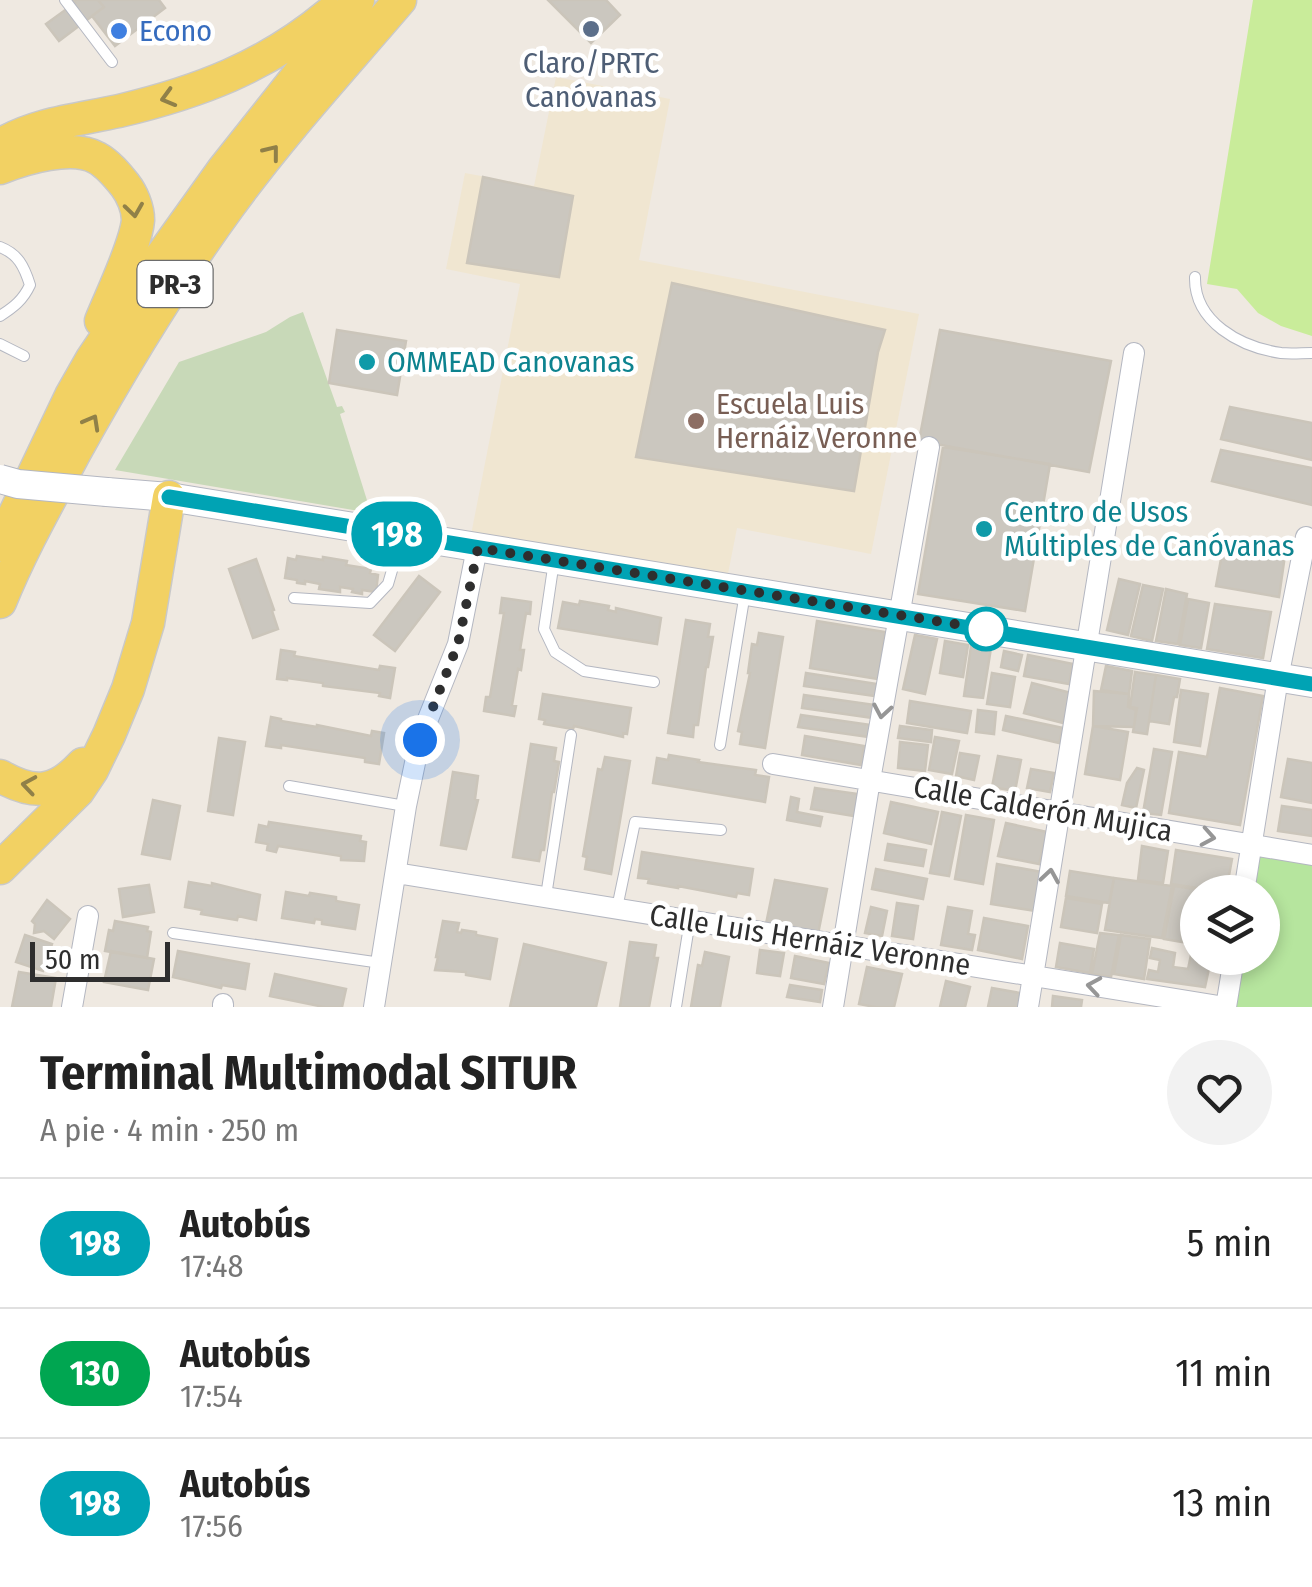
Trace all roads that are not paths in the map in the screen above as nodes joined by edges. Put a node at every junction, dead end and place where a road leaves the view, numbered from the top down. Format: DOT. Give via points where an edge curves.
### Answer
graph roads {
  1 [pos="65,0"];
  2 [pos="342,0"];
  3 [pos="358,0"];
  4 [pos="400,0"];
  5 [pos="112,62"];
  6 [pos="0,145"];
  7 [pos="0,168"];
  8 [pos="0,246"];
  9 [pos="1195,277"];
  10 [pos="0,316"];
  11 [pos="0,344"];
  12 [pos="1134,354"];
  13 [pos="1312,354"];
  14 [pos="24,356"];
  15 [pos="92,359"];
  16 [pos="929,447"];
  17 [pos="0,480"];
  18 [pos="169,497"];
  19 [pos="402,535"];
  20 [pos="1306,537"];
  21 [pos="0,545"];
  22 [pos="478,548"];
  23 [pos="554,560"];
  24 [pos="746,592"];
  25 [pos="294,598"];
  26 [pos="0,602"];
  27 [pos="898,614"];
  28 [pos="1088,646"];
  29 [pos="1278,678"];
  30 [pos="654,682"];
  31 [pos="1312,684"];
  32 [pos="109,735"];
  33 [pos="570,735"];
  34 [pos="720,745"];
  35 [pos="773,764"];
  36 [pos="0,776"];
  37 [pos="870,780"];
  38 [pos="289,786"];
  39 [pos="406,806"];
  40 [pos="1060,812"];
  41 [pos="721,830"];
  42 [pos="1252,844"];
  43 [pos="1312,854"];
  44 [pos="0,868"];
  45 [pos="396,873"];
  46 [pos="1247,875"];
  47 [pos="546,896"];
  48 [pos="617,908"];
  49 [pos="88,916"];
  50 [pos="690,920"];
  51 [pos="173,932"];
  52 [pos="843,945"];
  53 [pos="381,963"];
  54 [pos="1231,975"];
  55 [pos="1033,976"];
  56 [pos="72,1007"];
  57 [pos="374,1007"];
  58 [pos="676,1007"];
  59 [pos="833,1007"];
  60 [pos="1028,1007"];
  61 [pos="1225,1007"];
  1 -- 5 [label="lane"];
  2 -- 6 [label="main road, one-way" via="298,38 242,72 140,106 32,128"];
  3 -- 15 [label="main road, PR-3" via="222,170"];
  26 -- 4 [label="main road, PR-3, one-way" via="39,518 156,312 231,204"];
  7 -- 15 [label="main road, one-way" via="51,154 96,156 132,194 134,236"];
  8 -- 10 [label="lane" via="24,266 30,284"];
  9 -- 13 [label="lane" via="1206,315 1233,337 1281,353"];
  11 -- 14 [label="lane"];
  12 -- 28 [label="street"];
  15 -- 21 [label="main road, PR-3"];
  16 -- 27 [label="street"];
  17 -- 18 [label="main road, bridge"];
  18 -- 19 [label="main road"];
  18 -- 32 [label="main road" via="148,623"];
  19 -- 22 [label="main road"];
  19 -- 25 [label="lane" via="388,584 370,603"];
  20 -- 29 [label="street"];
  22 -- 23 [label="main road"];
  22 -- 39 [label="street" via="458,644 420,740"];
  23 -- 24 [label="main road"];
  23 -- 30 [label="lane" via="544,628 555,652 584,671"];
  24 -- 27 [label="main road"];
  24 -- 34 [label="lane"];
  27 -- 28 [label="main road"];
  27 -- 37 [label="street, one-way"];
  28 -- 29 [label="main road"];
  28 -- 40 [label="street"];
  29 -- 31 [label="main road"];
  29 -- 42 [label="street"];
  32 -- 36 [label="main road, one-way" via="64,782 28,787"];
  32 -- 44 [label="main road" via="78,791"];
  33 -- 47 [label="lane"];
  35 -- 37 [label="street, Calle Calderón Mujica"];
  37 -- 40 [label="street, Calle Calderón Mujica"];
  37 -- 52 [label="street"];
  38 -- 39 [label="lane"];
  39 -- 45 [label="street"];
  40 -- 42 [label="street, Calle Calderón Mujica, one-way"];
  55 -- 40 [label="street, one-way"];
  41 -- 48 [label="lane" via="635,822"];
  42 -- 43 [label="street, Calle Calderón Mujica"];
  42 -- 46 [label="street"];
  45 -- 47 [label="street, Calle Luis Hernáiz Veronne"];
  45 -- 53 [label="street"];
  47 -- 48 [label="street, Calle Luis Hernáiz Veronne"];
  48 -- 50 [label="street, Calle Luis Hernáiz Veronne"];
  49 -- 56 [label="street"];
  50 -- 52 [label="street, Calle Luis Hernáiz Veronne"];
  50 -- 58 [label="lane"];
  51 -- 53 [label="lane"];
  52 -- 55 [label="street, Calle Luis Hernáiz Veronne"];
  52 -- 59 [label="street"];
  53 -- 57 [label="street"];
  54 -- 61 [label="street"];
  55 -- 60 [label="street"];
  61 -- 55 [label="street, Calle Luis Hernáiz Veronne, one-way"];
}
